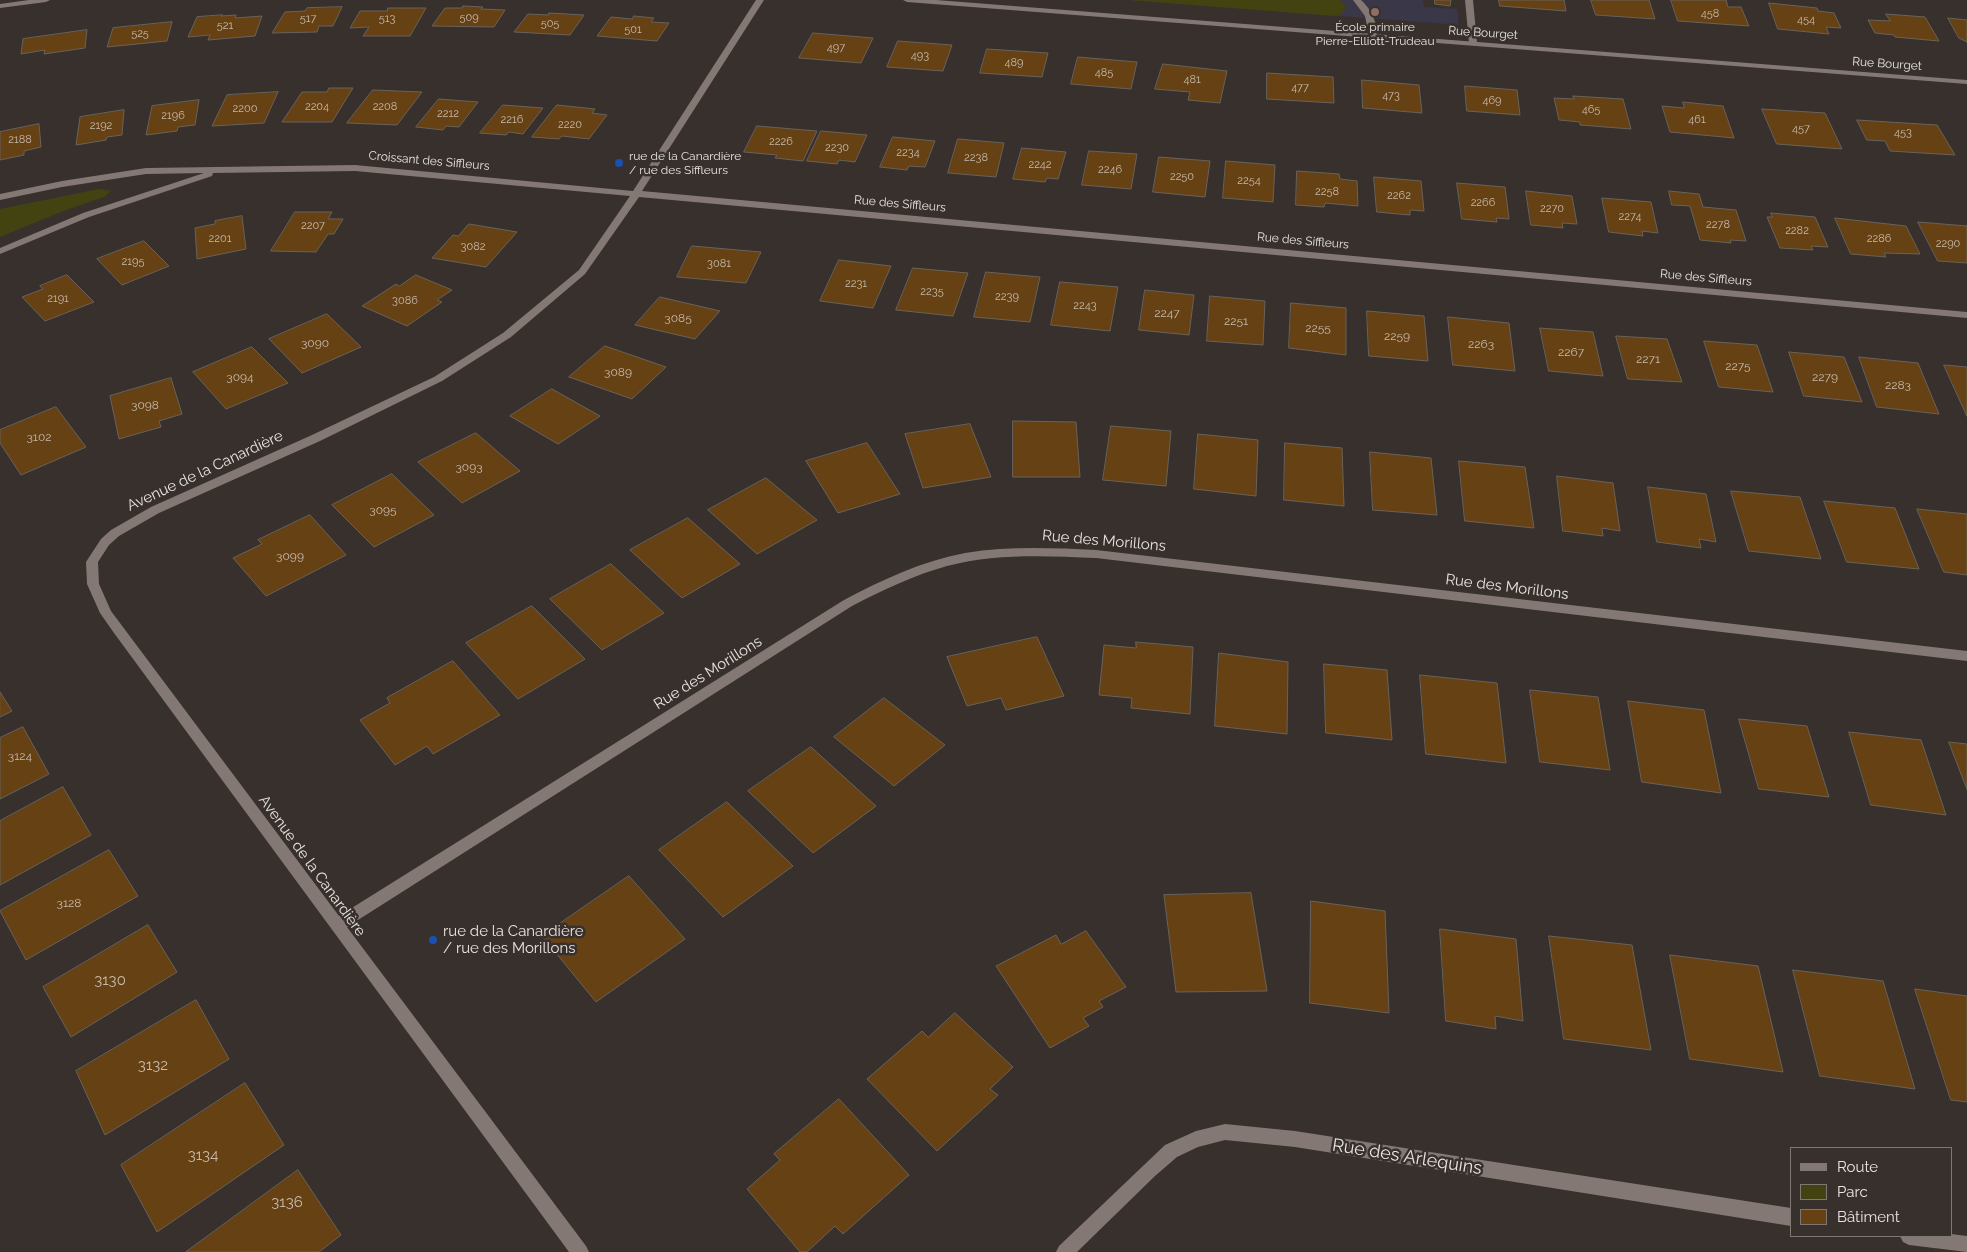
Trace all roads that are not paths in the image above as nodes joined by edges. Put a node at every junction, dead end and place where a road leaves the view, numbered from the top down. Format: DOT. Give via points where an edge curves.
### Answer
graph roads {
  1 [pos="46,0"];
  2 [pos="760,0"];
  3 [pos="907,0"];
  4 [pos="1357,0"];
  5 [pos="1469,0"];
  6 [pos="961,2"];
  7 [pos="0,6"];
  8 [pos="1374,36"];
  9 [pos="1473,44"];
  10 [pos="1967,82"];
  11 [pos="218,170"];
  12 [pos="637,192"];
  13 [pos="0,197"];
  14 [pos="0,252"];
  15 [pos="1967,315"];
  16 [pos="1967,656"];
  17 [pos="336,926"];
  18 [pos="1790,1218"];
  19 [pos="1915,1237"];
  20 [pos="1967,1245"];
  21 [pos="580,1252"];
  22 [pos="1065,1252"];
  1 -- 7 [label="street"];
  2 -- 12 [label="street, Avenue de la Canardière"];
  3 -- 6 [label="street, Rue Bourget"];
  4 -- 8 [label="street" via="1372,20"];
  5 -- 9 [label="street"];
  6 -- 8 [label="street, Rue Bourget"];
  8 -- 9 [label="street, Rue Bourget"];
  9 -- 10 [label="street, Rue Bourget"];
  11 -- 12 [label="street, Croissant des Siffleurs" via="355,168"];
  11 -- 13 [label="street, Croissant des Siffleurs" via="112,175"];
  11 -- 14 [label="street, Croissant des Siffleurs" via="86,215"];
  12 -- 15 [label="street, Rue des Siffleurs"];
  12 -- 17 [label="street, Avenue de la Canardière" via="582,272 482,352 388,404 155,510 115,533 92,562 92,584 106,613"];
  16 -- 17 [label="street, Rue des Morillons" via="1096,554 1020,552 979,555 911,573 848,603"];
  17 -- 21 [label="street, Avenue de la Canardière"];
  18 -- 22 [label="street, Rue des Arlequins" via="1295,1139 1225,1132 1196,1139 1171,1151"];
  19 -- 20 [label="street"];
}
